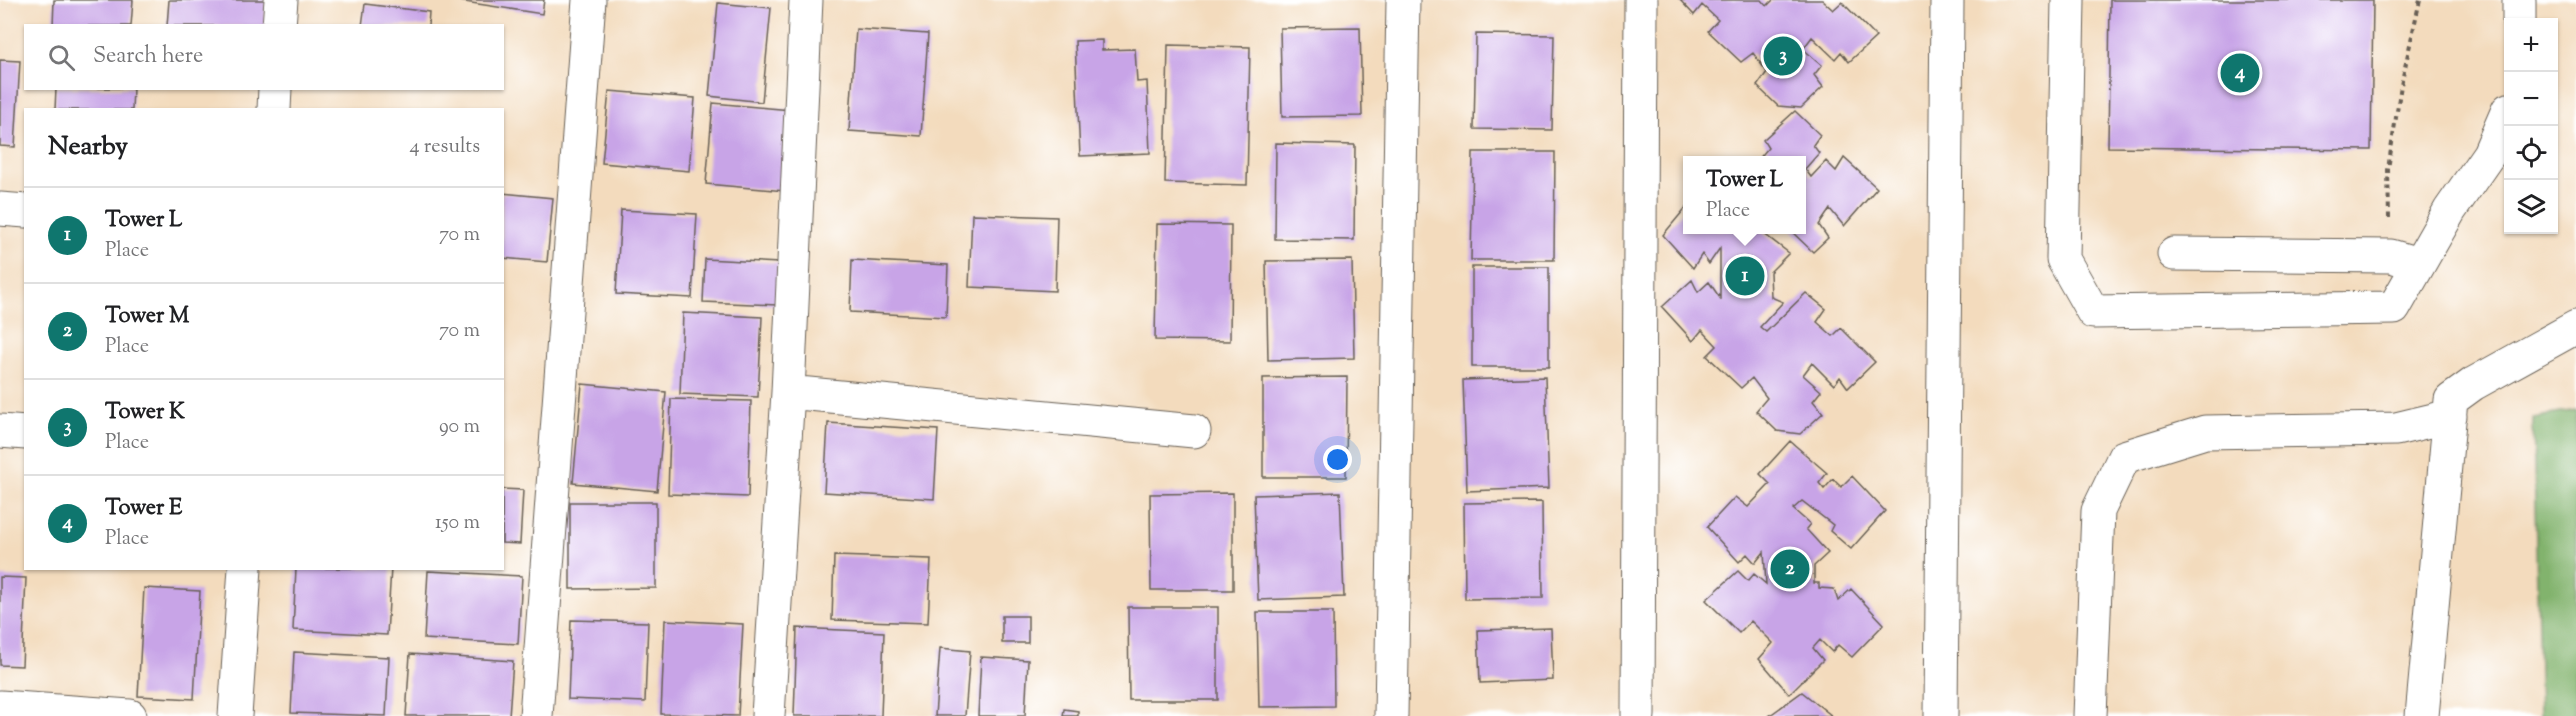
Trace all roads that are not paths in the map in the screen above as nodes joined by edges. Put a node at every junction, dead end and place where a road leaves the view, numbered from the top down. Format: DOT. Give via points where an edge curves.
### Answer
graph roads {
  1 [pos="281,0"];
  2 [pos="589,0"];
  3 [pos="806,0"];
  4 [pos="1403,0"];
  5 [pos="1641,0"];
  6 [pos="1947,0"];
  7 [pos="2068,0"];
  8 [pos="2519,0"];
  9 [pos="2519,18"];
  10 [pos="279,24"];
  11 [pos="276,90"];
  12 [pos="274,108"];
  13 [pos="2504,119"];
  14 [pos="0,209"];
  15 [pos="24,211"];
  16 [pos="2174,254"];
  17 [pos="2404,260"];
  18 [pos="2576,327"];
  19 [pos="788,392"];
  20 [pos="2450,416"];
  21 [pos="0,431"];
  22 [pos="1194,431"];
  23 [pos="24,433"];
  24 [pos="245,570"];
  25 [pos="0,707"];
  26 [pos="130,716"];
  27 [pos="235,716"];
  28 [pos="536,716"];
  29 [pos="768,716"];
  30 [pos="1391,716"];
  31 [pos="1638,716"];
  32 [pos="1941,716"];
  33 [pos="2090,716"];
  34 [pos="2422,716"];
  1 -- 10 [label="street"];
  2 -- 28 [label="street"];
  3 -- 19 [label="street"];
  4 -- 30 [label="street"];
  5 -- 31 [label="street"];
  6 -- 32 [label="street"];
  7 -- 17 [label="street" via="2063,259 2093,312 2394,308"];
  8 -- 9 [label="street"];
  11 -- 12 [label="street"];
  13 -- 17 [label="street" via="2489,154 2450,210"];
  14 -- 15 [label="street"];
  16 -- 17 [label="street"];
  18 -- 20 [label="street" via="2473,384 2451,400"];
  19 -- 22 [label="street"];
  19 -- 29 [label="street"];
  20 -- 33 [label="street" via="2396,429 2205,432 2124,457 2098,511"];
  20 -- 34 [label="street"];
  21 -- 23 [label="street"];
  24 -- 27 [label="street"];
  25 -- 26 [label="street"];
}
